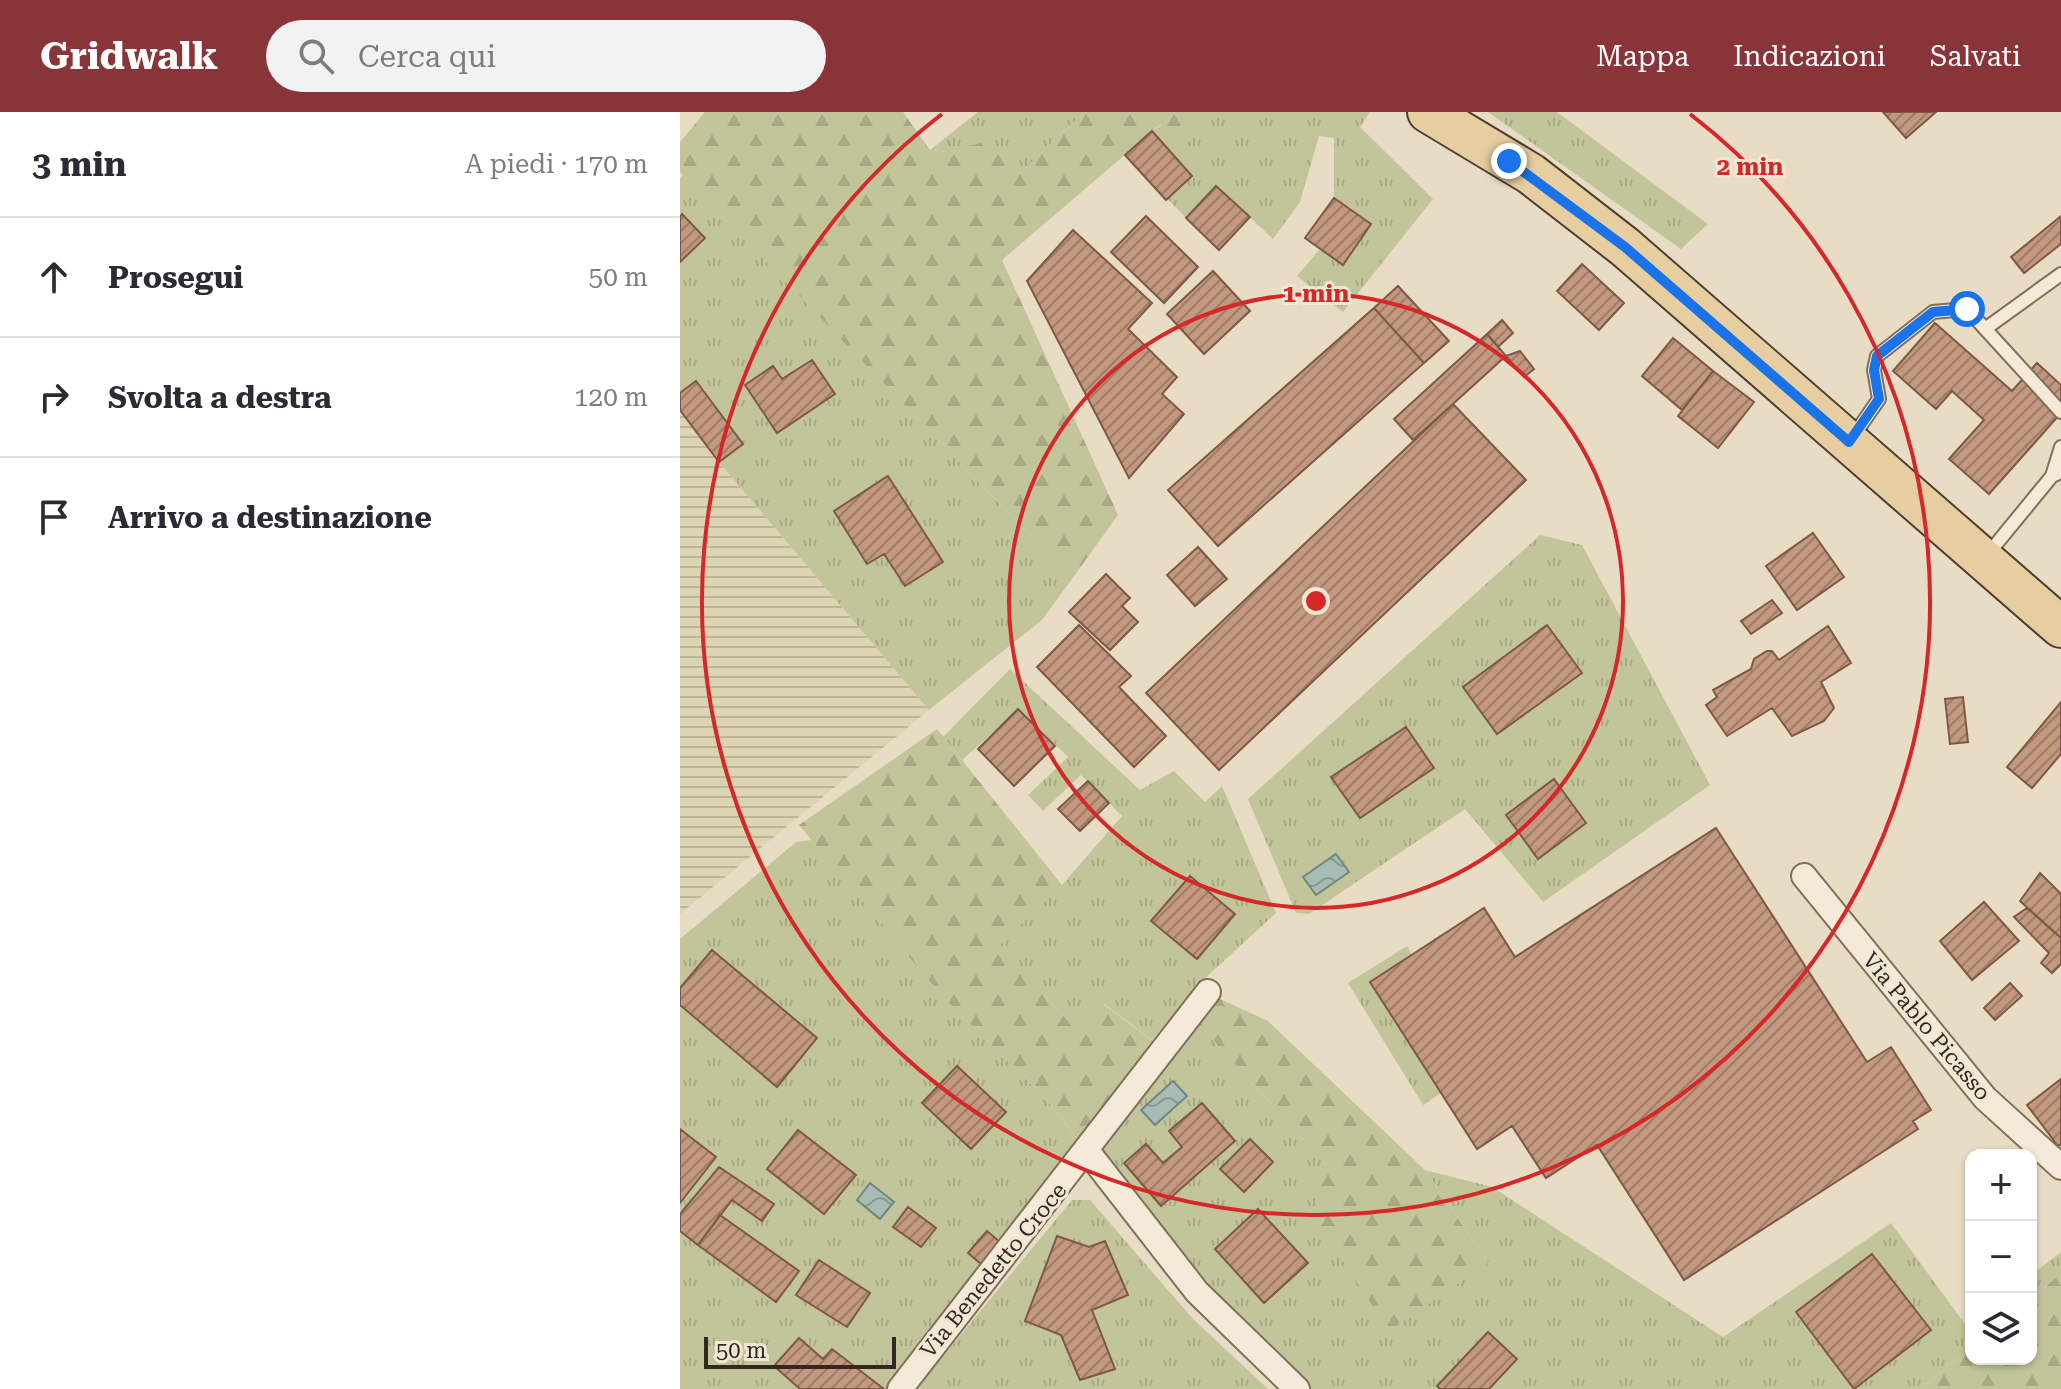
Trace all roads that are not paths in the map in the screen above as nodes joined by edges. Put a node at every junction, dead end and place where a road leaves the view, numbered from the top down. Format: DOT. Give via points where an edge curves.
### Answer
graph roads {
  1 [pos="1428,112"];
  2 [pos="2061,274"];
  3 [pos="1985,329"];
  4 [pos="2061,412"];
  5 [pos="1849,442"];
  6 [pos="2061,447"];
  7 [pos="2057,474"];
  8 [pos="1984,560"];
  9 [pos="2061,627"];
  10 [pos="1804,876"];
  11 [pos="1208,992"];
  12 [pos="1088,1152"];
  13 [pos="2061,1167"];
  14 [pos="900,1389"];
  15 [pos="1297,1389"];
  1 -- 5 [label="main road" via="1531,174 1625,247"];
  2 -- 3 [label="lane"];
  3 -- 4 [label="lane"];
  3 -- 5 [label="lane" via="1967,309 1933,312 1904,331 1877,356 1879,399"];
  5 -- 8 [label="main road"];
  6 -- 7 [label="lane"];
  7 -- 8 [label="lane"];
  8 -- 9 [label="main road"];
  10 -- 13 [label="street, Via Pablo Picasso" via="1985,1098"];
  11 -- 12 [label="street, Via Benedetto Croce"];
  12 -- 14 [label="street, Via Benedetto Croce"];
  12 -- 15 [label="street" via="1197,1292"];
}
